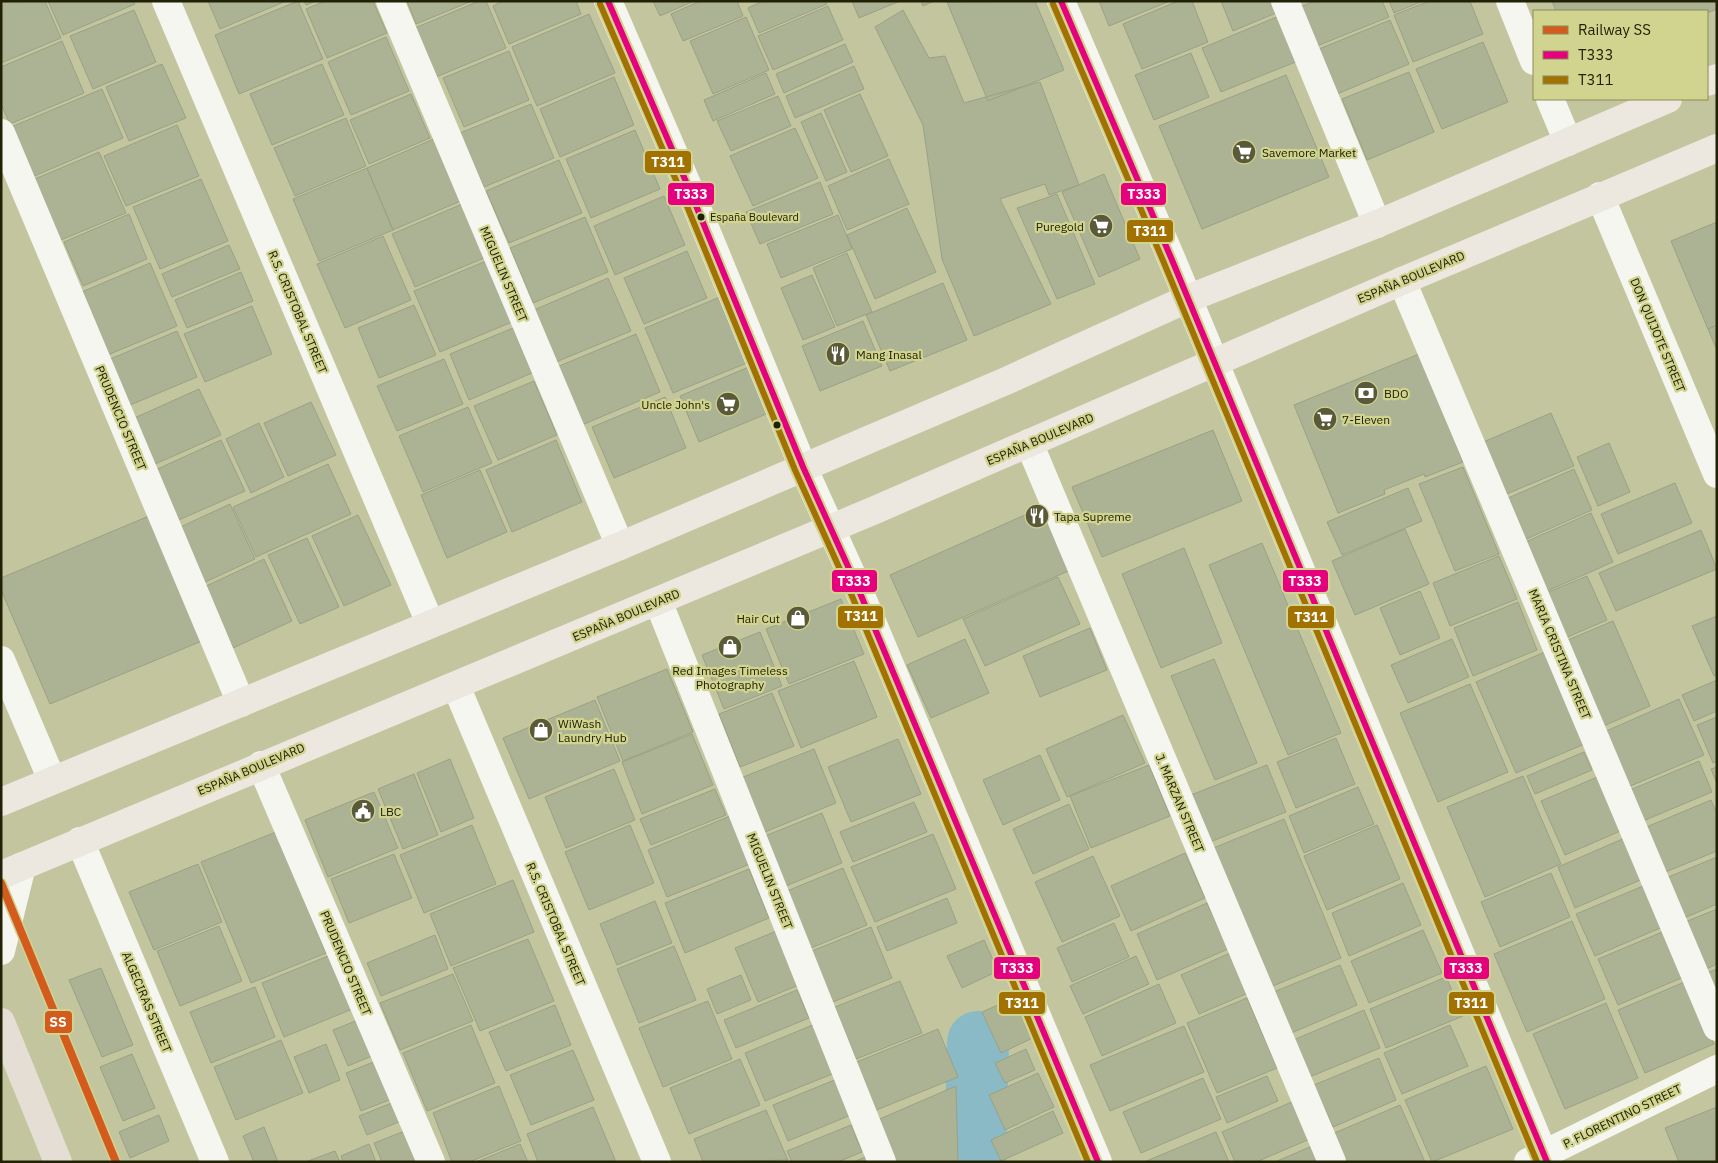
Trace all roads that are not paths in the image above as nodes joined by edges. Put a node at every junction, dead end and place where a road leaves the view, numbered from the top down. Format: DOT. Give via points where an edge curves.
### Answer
graph roads {
  1 [pos="166,1"];
  2 [pos="390,1"];
  3 [pos="608,1"];
  4 [pos="1061,1"];
  5 [pos="1285,1"];
  6 [pos="1510,1"];
  7 [pos="1533,58"];
  8 [pos="1550,100"];
  9 [pos="1666,100"];
  10 [pos="1,132"];
  11 [pos="1568,142"];
  12 [pos="1717,148"];
  13 [pos="1600,196"];
  14 [pos="1377,224"];
  15 [pos="1402,280"];
  16 [pos="1187,299"];
  17 [pos="1213,364"];
  18 [pos="1029,444"];
  19 [pos="803,467"];
  20 [pos="1717,474"];
  21 [pos="830,528"];
  22 [pos="620,546"];
  23 [pos="658,601"];
  24 [pos="430,623"];
  25 [pos="1,660"];
  26 [pos="456,686"];
  27 [pos="241,703"];
  28 [pos="261,765"];
  29 [pos="52,780"];
  30 [pos="1,802"];
  31 [pos="80,842"];
  32 [pos="12,870"];
  33 [pos="1,951"];
  34 [pos="1,1022"];
  35 [pos="1717,1027"];
  36 [pos="1,1040"];
  37 [pos="1717,1069"];
  38 [pos="1540,1159"];
  39 [pos="53,1162"];
  40 [pos="58,1162"];
  41 [pos="215,1162"];
  42 [pos="431,1162"];
  43 [pos="657,1162"];
  44 [pos="882,1162"];
  45 [pos="1098,1162"];
  46 [pos="1332,1162"];
  1 -- 24 [label="street, R.S. CRISTOBAL STREET"];
  2 -- 22 [label="street, MIGUELIN STREET"];
  3 -- 19 [label="street"];
  4 -- 16 [label="street"];
  5 -- 14 [label="street"];
  6 -- 7 [label="street"];
  8 -- 11 [label="street"];
  9 -- 11 [label="main road"];
  10 -- 27 [label="street, PRUDENCIO STREET"];
  11 -- 14 [label="main road"];
  12 -- 13 [label="main road, ESPAÑA BOULEVARD"];
  13 -- 15 [label="main road, ESPAÑA BOULEVARD"];
  13 -- 20 [label="street, DON QUIJOTE STREET"];
  14 -- 16 [label="main road"];
  15 -- 17 [label="main road, ESPAÑA BOULEVARD"];
  15 -- 35 [label="street, MARIA CRISTINA STREET"];
  16 -- 17 [label="street"];
  16 -- 19 [label="main road" via="1006,381"];
  17 -- 18 [label="main road, ESPAÑA BOULEVARD"];
  17 -- 38 [label="street"];
  18 -- 21 [label="main road, ESPAÑA BOULEVARD"];
  18 -- 46 [label="street, J. MARZAN STREET"];
  19 -- 21 [label="street"];
  19 -- 22 [label="main road"];
  21 -- 23 [label="main road, ESPAÑA BOULEVARD"];
  21 -- 45 [label="street" via="864,602"];
  22 -- 24 [label="main road"];
  23 -- 26 [label="main road, ESPAÑA BOULEVARD"];
  23 -- 44 [label="street, MIGUELIN STREET"];
  24 -- 27 [label="main road"];
  25 -- 29 [label="street"];
  26 -- 28 [label="main road, ESPAÑA BOULEVARD"];
  26 -- 43 [label="street, R.S. CRISTOBAL STREET"];
  27 -- 29 [label="main road"];
  28 -- 31 [label="main road, ESPAÑA BOULEVARD"];
  28 -- 42 [label="street, PRUDENCIO STREET"];
  29 -- 30 [label="main road"];
  31 -- 32 [label="main road, ESPAÑA BOULEVARD"];
  31 -- 41 [label="street, ALGECIRAS STREET"];
  32 -- 33 [label="street"];
  34 -- 40 [label="highway"];
  36 -- 39 [label="street"];
  37 -- 38 [label="street, P. FLORENTINO STREET"];
}
